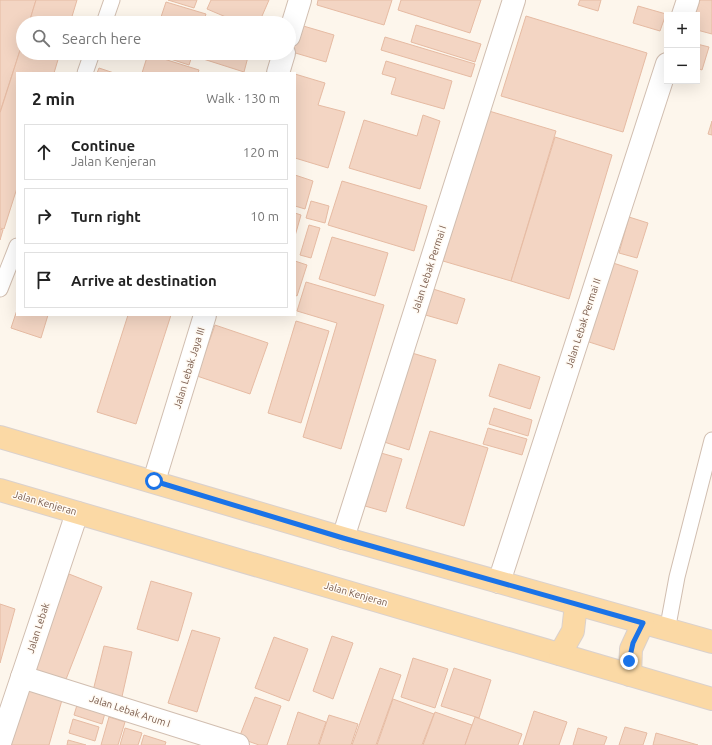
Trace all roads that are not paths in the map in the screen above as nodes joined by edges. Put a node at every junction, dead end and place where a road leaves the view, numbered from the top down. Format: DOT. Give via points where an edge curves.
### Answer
graph roads {
  1 [pos="112,0"];
  2 [pos="300,0"];
  3 [pos="514,0"];
  4 [pos="688,0"];
  5 [pos="684,12"];
  6 [pos="106,16"];
  7 [pos="295,16"];
  8 [pos="90,60"];
  9 [pos="282,60"];
  10 [pos="85,72"];
  11 [pos="278,72"];
  12 [pos="664,73"];
  13 [pos="16,249"];
  14 [pos="0,289"];
  15 [pos="205,316"];
  16 [pos="0,437"];
  17 [pos="712,440"];
  18 [pos="154,481"];
  19 [pos="0,490"];
  20 [pos="77,513"];
  21 [pos="343,538"];
  22 [pos="499,582"];
  23 [pos="576,604"];
  24 [pos="643,623"];
  25 [pos="667,631"];
  26 [pos="712,642"];
  27 [pos="560,654"];
  28 [pos="630,675"];
  29 [pos="22,677"];
  30 [pos="712,699"];
  31 [pos="0,743"];
  32 [pos="238,745"];
  1 -- 6 [label="lane"];
  2 -- 7 [label="street"];
  3 -- 21 [label="street, Jalan Lebak Permai I"];
  4 -- 5 [label="street"];
  8 -- 10 [label="lane"];
  9 -- 11 [label="street"];
  12 -- 22 [label="street, Jalan Lebak Permai II"];
  13 -- 14 [label="lane"];
  15 -- 18 [label="street, Jalan Lebak Jaya III"];
  16 -- 18 [label="main road"];
  17 -- 25 [label="lane" via="677,577"];
  18 -- 21 [label="main road"];
  19 -- 20 [label="main road, Jalan Kenjeran"];
  20 -- 27 [label="main road, Jalan Kenjeran"];
  20 -- 29 [label="street, Jalan Lebak"];
  21 -- 22 [label="main road"];
  22 -- 23 [label="main road"];
  23 -- 24 [label="main road"];
  23 -- 27 [label="main road" via="573,631"];
  24 -- 25 [label="main road"];
  24 -- 28 [label="main road" via="631,649"];
  25 -- 26 [label="main road"];
  27 -- 28 [label="main road, Jalan Kenjeran"];
  28 -- 30 [label="main road, Jalan Kenjeran"];
  29 -- 31 [label="street, Jalan Lebak"];
  29 -- 32 [label="street, Jalan Lebak Arum I"];
}
